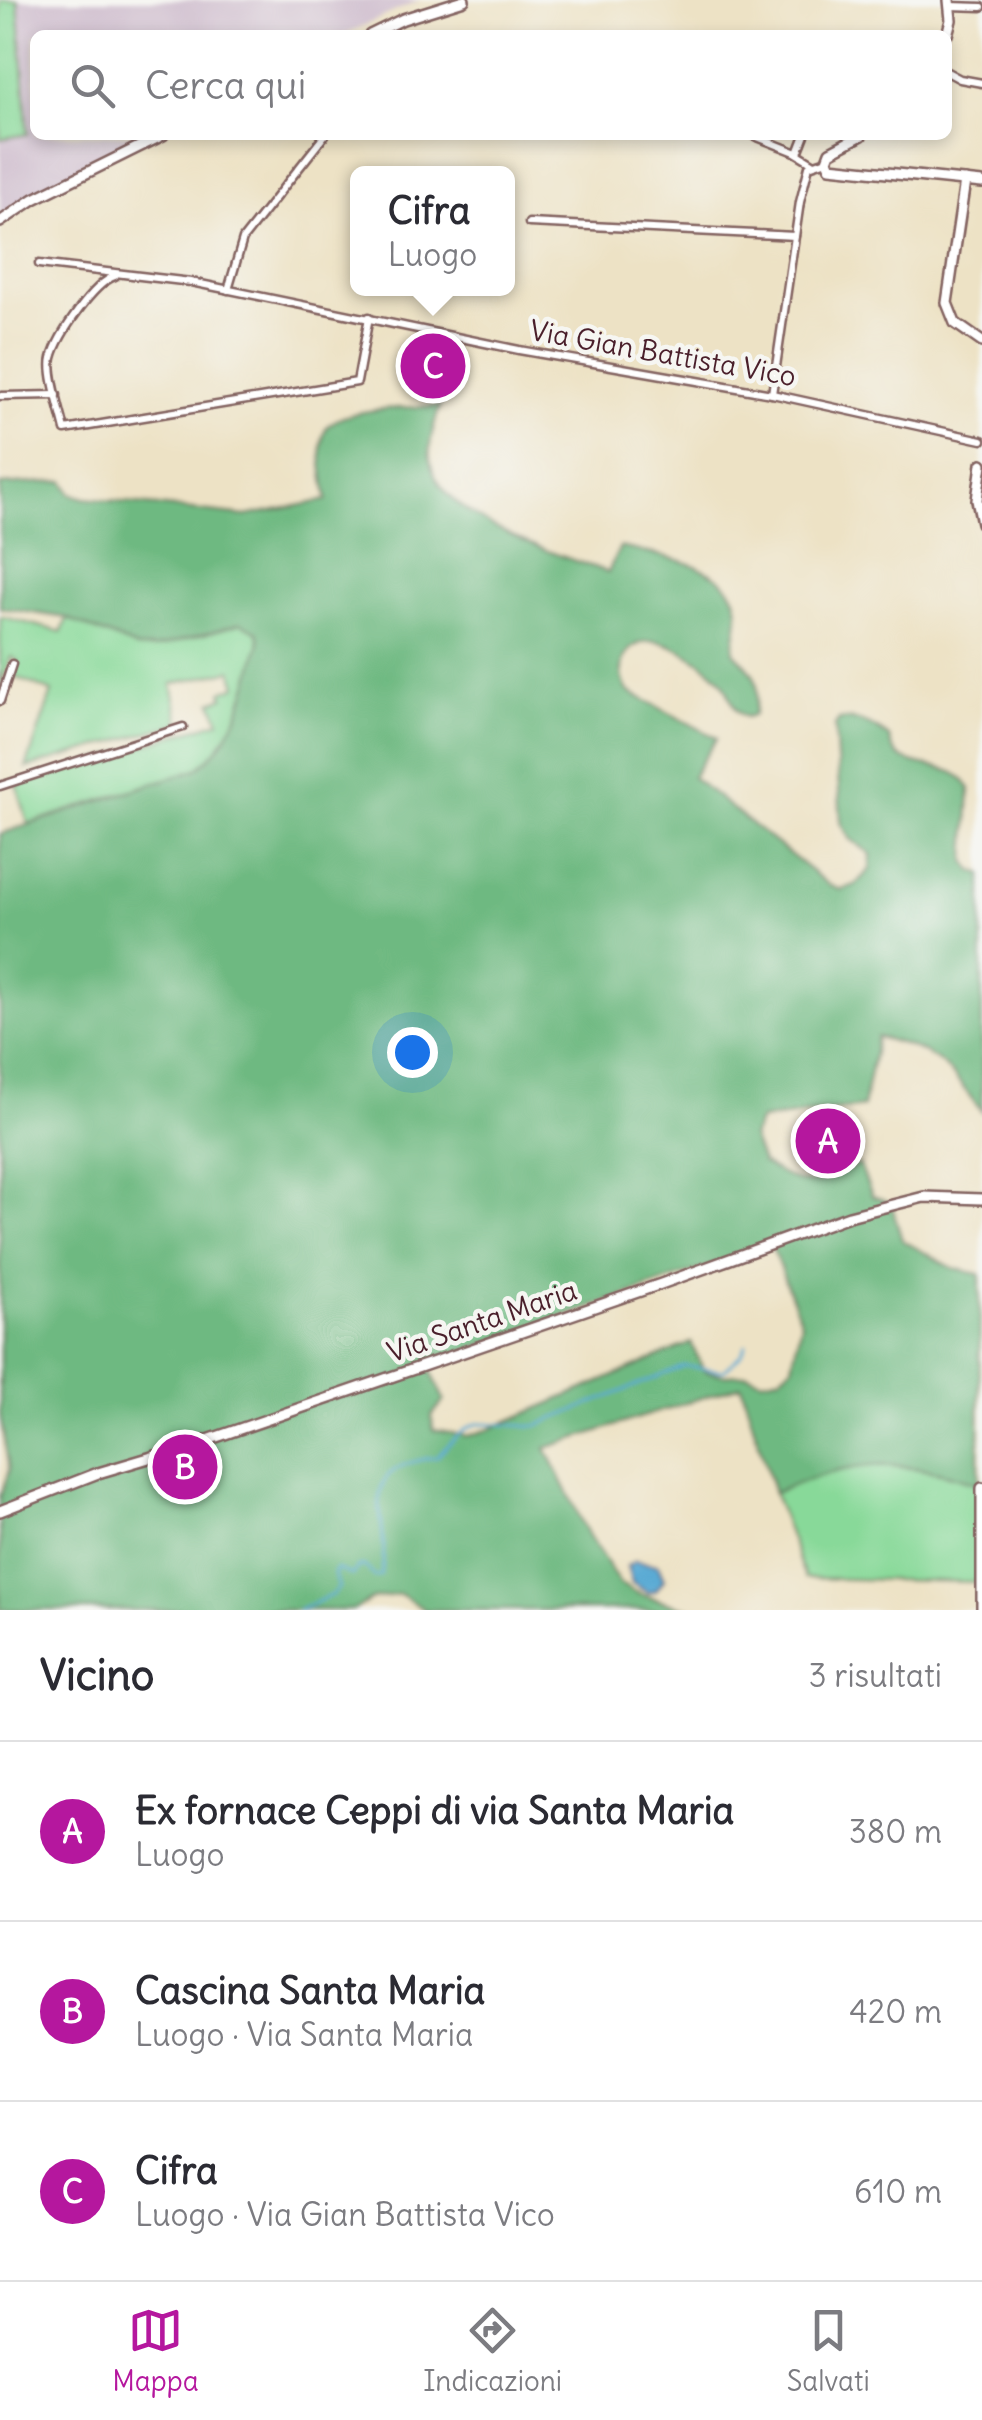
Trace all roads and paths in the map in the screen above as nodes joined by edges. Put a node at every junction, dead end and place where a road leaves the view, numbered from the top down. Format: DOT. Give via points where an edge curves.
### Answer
graph roads {
  1 [pos="464,0"];
  2 [pos="949,3"];
  3 [pos="982,7"];
  4 [pos="381,30"];
  5 [pos="949,30"];
  6 [pos="952,75"];
  7 [pos="982,83"];
  8 [pos="153,140"];
  9 [pos="320,140"];
  10 [pos="764,140"];
  11 [pos="802,140"];
  12 [pos="853,140"];
  13 [pos="798,154"];
  14 [pos="827,160"];
  15 [pos="813,162"];
  16 [pos="965,181"];
  17 [pos="982,183"];
  18 [pos="0,222"];
  19 [pos="529,223"];
  20 [pos="796,236"];
  21 [pos="39,264"];
  22 [pos="121,274"];
  23 [pos="228,290"];
  24 [pos="369,318"];
  25 [pos="982,342"];
  26 [pos="57,394"];
  27 [pos="772,394"];
  28 [pos="0,396"];
  29 [pos="982,440"];
  30 [pos="982,464"];
  31 [pos="982,523"];
  32 [pos="12,664"];
  33 [pos="0,701"];
  34 [pos="183,727"];
  35 [pos="0,786"];
  36 [pos="982,1199"];
  37 [pos="982,1488"];
  38 [pos="0,1511"];
  39 [pos="982,1610"];
  1 -- 4 [label="street"];
  2 -- 3 [label="street"];
  2 -- 5 [label="street"];
  6 -- 7 [label="street"];
  8 -- 18 [label="street"];
  9 -- 23 [label="street" via="242,240"];
  10 -- 13 [label="street"];
  11 -- 13 [label="street"];
  12 -- 14 [label="street"];
  13 -- 15 [label="street"];
  14 -- 15 [label="street"];
  14 -- 16 [label="street" via="843,170"];
  15 -- 20 [label="street"];
  16 -- 17 [label="street"];
  16 -- 25 [label="street" via="946,303 955,323"];
  19 -- 20 [label="street"];
  20 -- 27 [label="street"];
  21 -- 22 [label="street, Via Gian Battista Vico"];
  22 -- 23 [label="street, Via Gian Battista Vico"];
  22 -- 26 [label="street" via="102,280 51,359"];
  23 -- 24 [label="street, Via Gian Battista Vico"];
  24 -- 26 [label="street" via="357,382 65,430"];
  24 -- 27 [label="street, Via Gian Battista Vico"];
  26 -- 28 [label="street"];
  27 -- 29 [label="street, Via Gian Battista Vico"];
  30 -- 31 [label="street"];
  32 -- 33 [label="street"];
  34 -- 35 [label="street"];
  36 -- 38 [label="street, Via Santa Maria" via="924,1197 849,1216"];
  37 -- 39 [label="street"];
}
